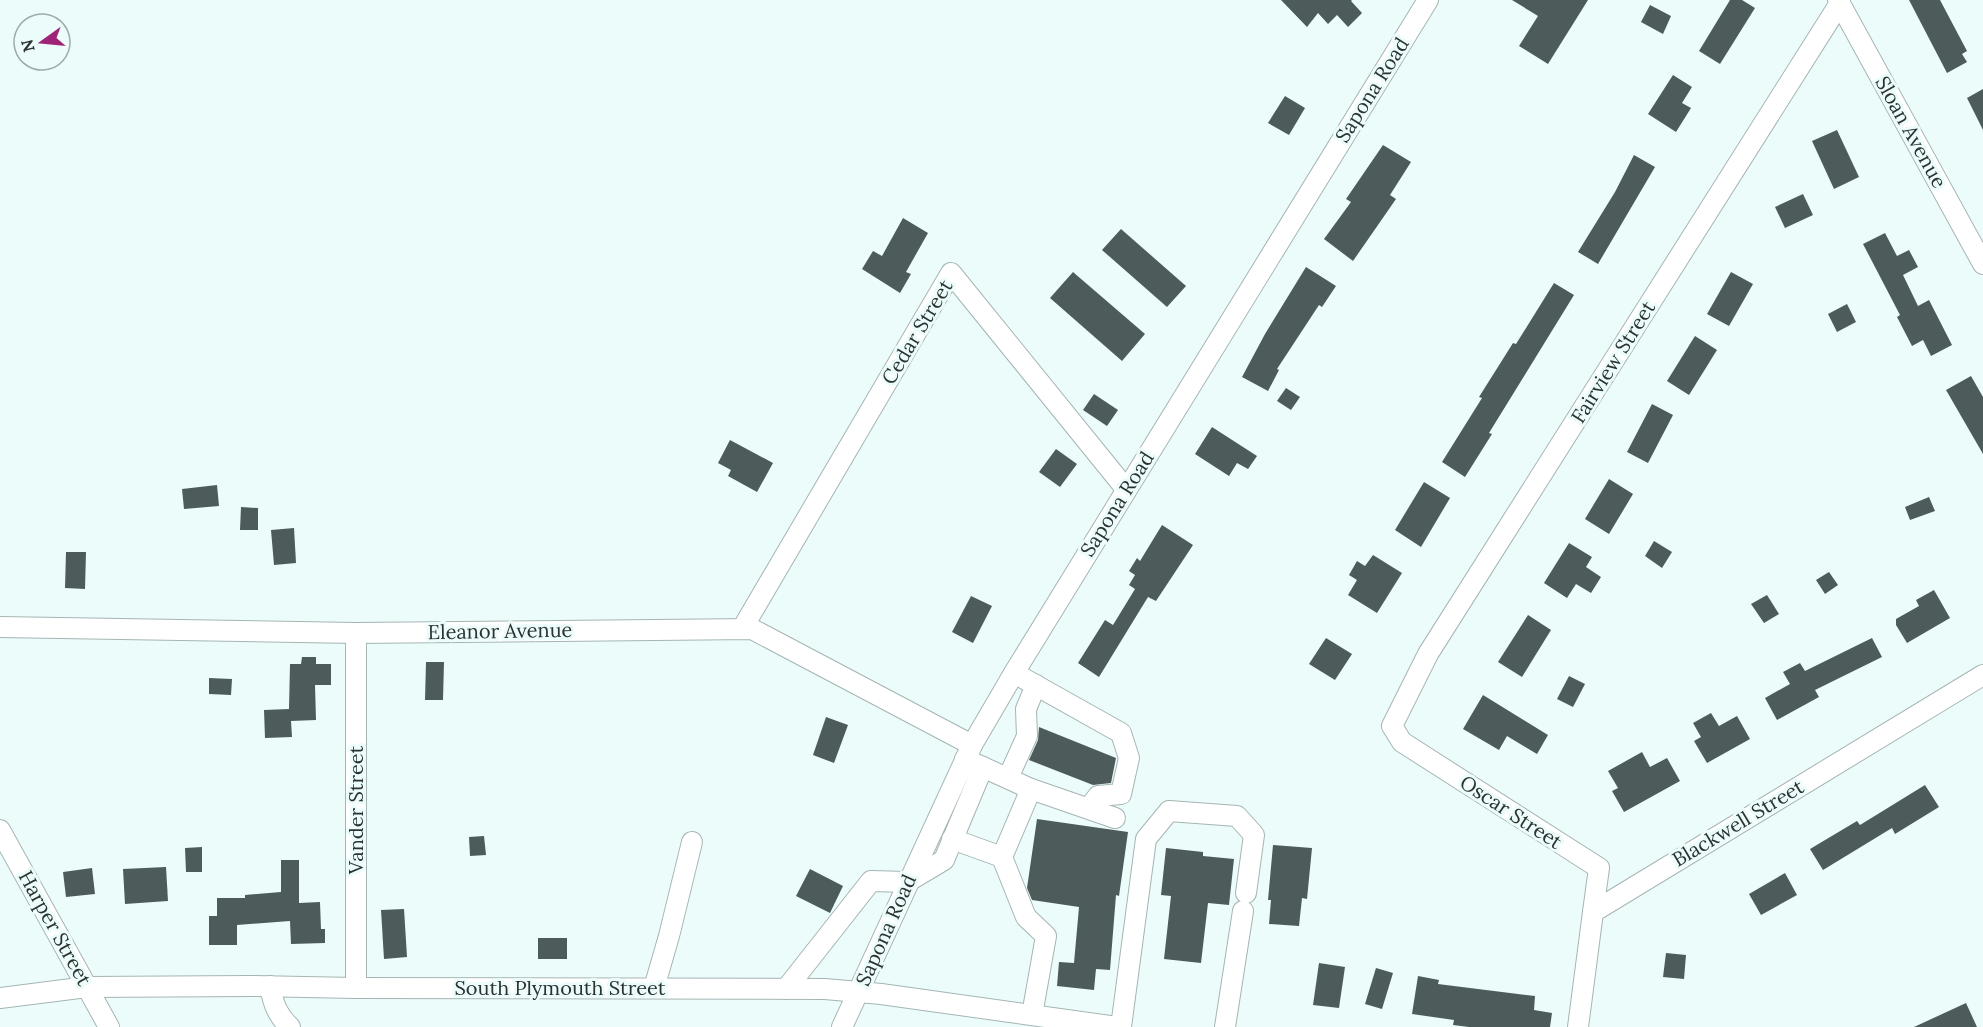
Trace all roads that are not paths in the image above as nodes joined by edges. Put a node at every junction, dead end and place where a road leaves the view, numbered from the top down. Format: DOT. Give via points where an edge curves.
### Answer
graph roads {
  1 [pos="1428,0"];
  2 [pos="1839,1"];
  3 [pos="1983,264"];
  4 [pos="1126,489"];
  5 [pos="0,627"];
  6 [pos="742,629"];
  7 [pos="356,633"];
  8 [pos="1014,672"];
  9 [pos="1983,675"];
  10 [pos="1036,685"];
  11 [pos="1392,726"];
  12 [pos="969,752"];
  13 [pos="983,767"];
  14 [pos="1008,778"];
  15 [pos="1031,789"];
  16 [pos="1089,808"];
  17 [pos="1115,818"];
  18 [pos="0,830"];
  19 [pos="952,839"];
  20 [pos="692,842"];
  21 [pos="1002,857"];
  22 [pos="907,882"];
  23 [pos="1593,912"];
  24 [pos="270,986"];
  25 [pos="87,987"];
  26 [pos="356,988"];
  27 [pos="654,988"];
  28 [pos="786,989"];
  29 [pos="858,992"];
  30 [pos="0,998"];
  31 [pos="1032,1015"];
  32 [pos="109,1027"];
  33 [pos="290,1027"];
  34 [pos="842,1027"];
  35 [pos="1119,1027"];
  36 [pos="1225,1027"];
  37 [pos="1578,1027"];
  1 -- 4 [label="street, Sapona Road"];
  2 -- 3 [label="street, Sloan Avenue"];
  2 -- 11 [label="street, Fairview Street" via="1428,654"];
  4 -- 6 [label="street, Cedar Street" via="951,273"];
  4 -- 8 [label="street, Sapona Road"];
  5 -- 7 [label="street, Eleanor Avenue"];
  6 -- 7 [label="street, Eleanor Avenue"];
  6 -- 12 [label="street, Eleanor Avenue" via="752,629"];
  7 -- 26 [label="street, Vander Street"];
  8 -- 10 [label="street"];
  8 -- 12 [label="street, Sapona Road"];
  9 -- 23 [label="street, Blackwell Street"];
  10 -- 14 [label="street" via="1026,709 1027,736"];
  10 -- 16 [label="street" via="1121,733 1129,759 1121,794 1098,796"];
  11 -- 23 [label="street, Oscar Street" via="1402,742 1599,868"];
  12 -- 13 [label="street, Eleanor Avenue"];
  12 -- 22 [label="street, Sapona Road"];
  13 -- 14 [label="street, Eleanor Avenue"];
  13 -- 19 [label="street"];
  14 -- 15 [label="street, Eleanor Avenue"];
  15 -- 16 [label="street, Eleanor Avenue"];
  15 -- 21 [label="street"];
  16 -- 17 [label="street, Eleanor Avenue"];
  18 -- 25 [label="street, Harper Street"];
  19 -- 21 [label="street"];
  19 -- 22 [label="street" via="944,860"];
  20 -- 27 [label="street"];
  21 -- 31 [label="street" via="1026,917 1046,936"];
  22 -- 28 [label="street" via="870,881"];
  22 -- 29 [label="street, Sapona Road"];
  23 -- 37 [label="street"];
  24 -- 25 [label="street, South Plymouth Street"];
  24 -- 26 [label="street, South Plymouth Street"];
  24 -- 33 [label="street" via="273,1004"];
  25 -- 30 [label="street, South Plymouth Street"];
  25 -- 32 [label="street, Harper Street"];
  26 -- 27 [label="street, South Plymouth Street"];
  27 -- 28 [label="street, South Plymouth Street"];
  28 -- 29 [label="street, South Plymouth Street"];
  29 -- 31 [label="street, South Plymouth Street"];
  29 -- 34 [label="street, Sapona Road"];
  31 -- 35 [label="street, South Plymouth Street"];
  35 -- 36 [label="street" via="1146,839 1169,811 1237,816 1254,835"];
}
